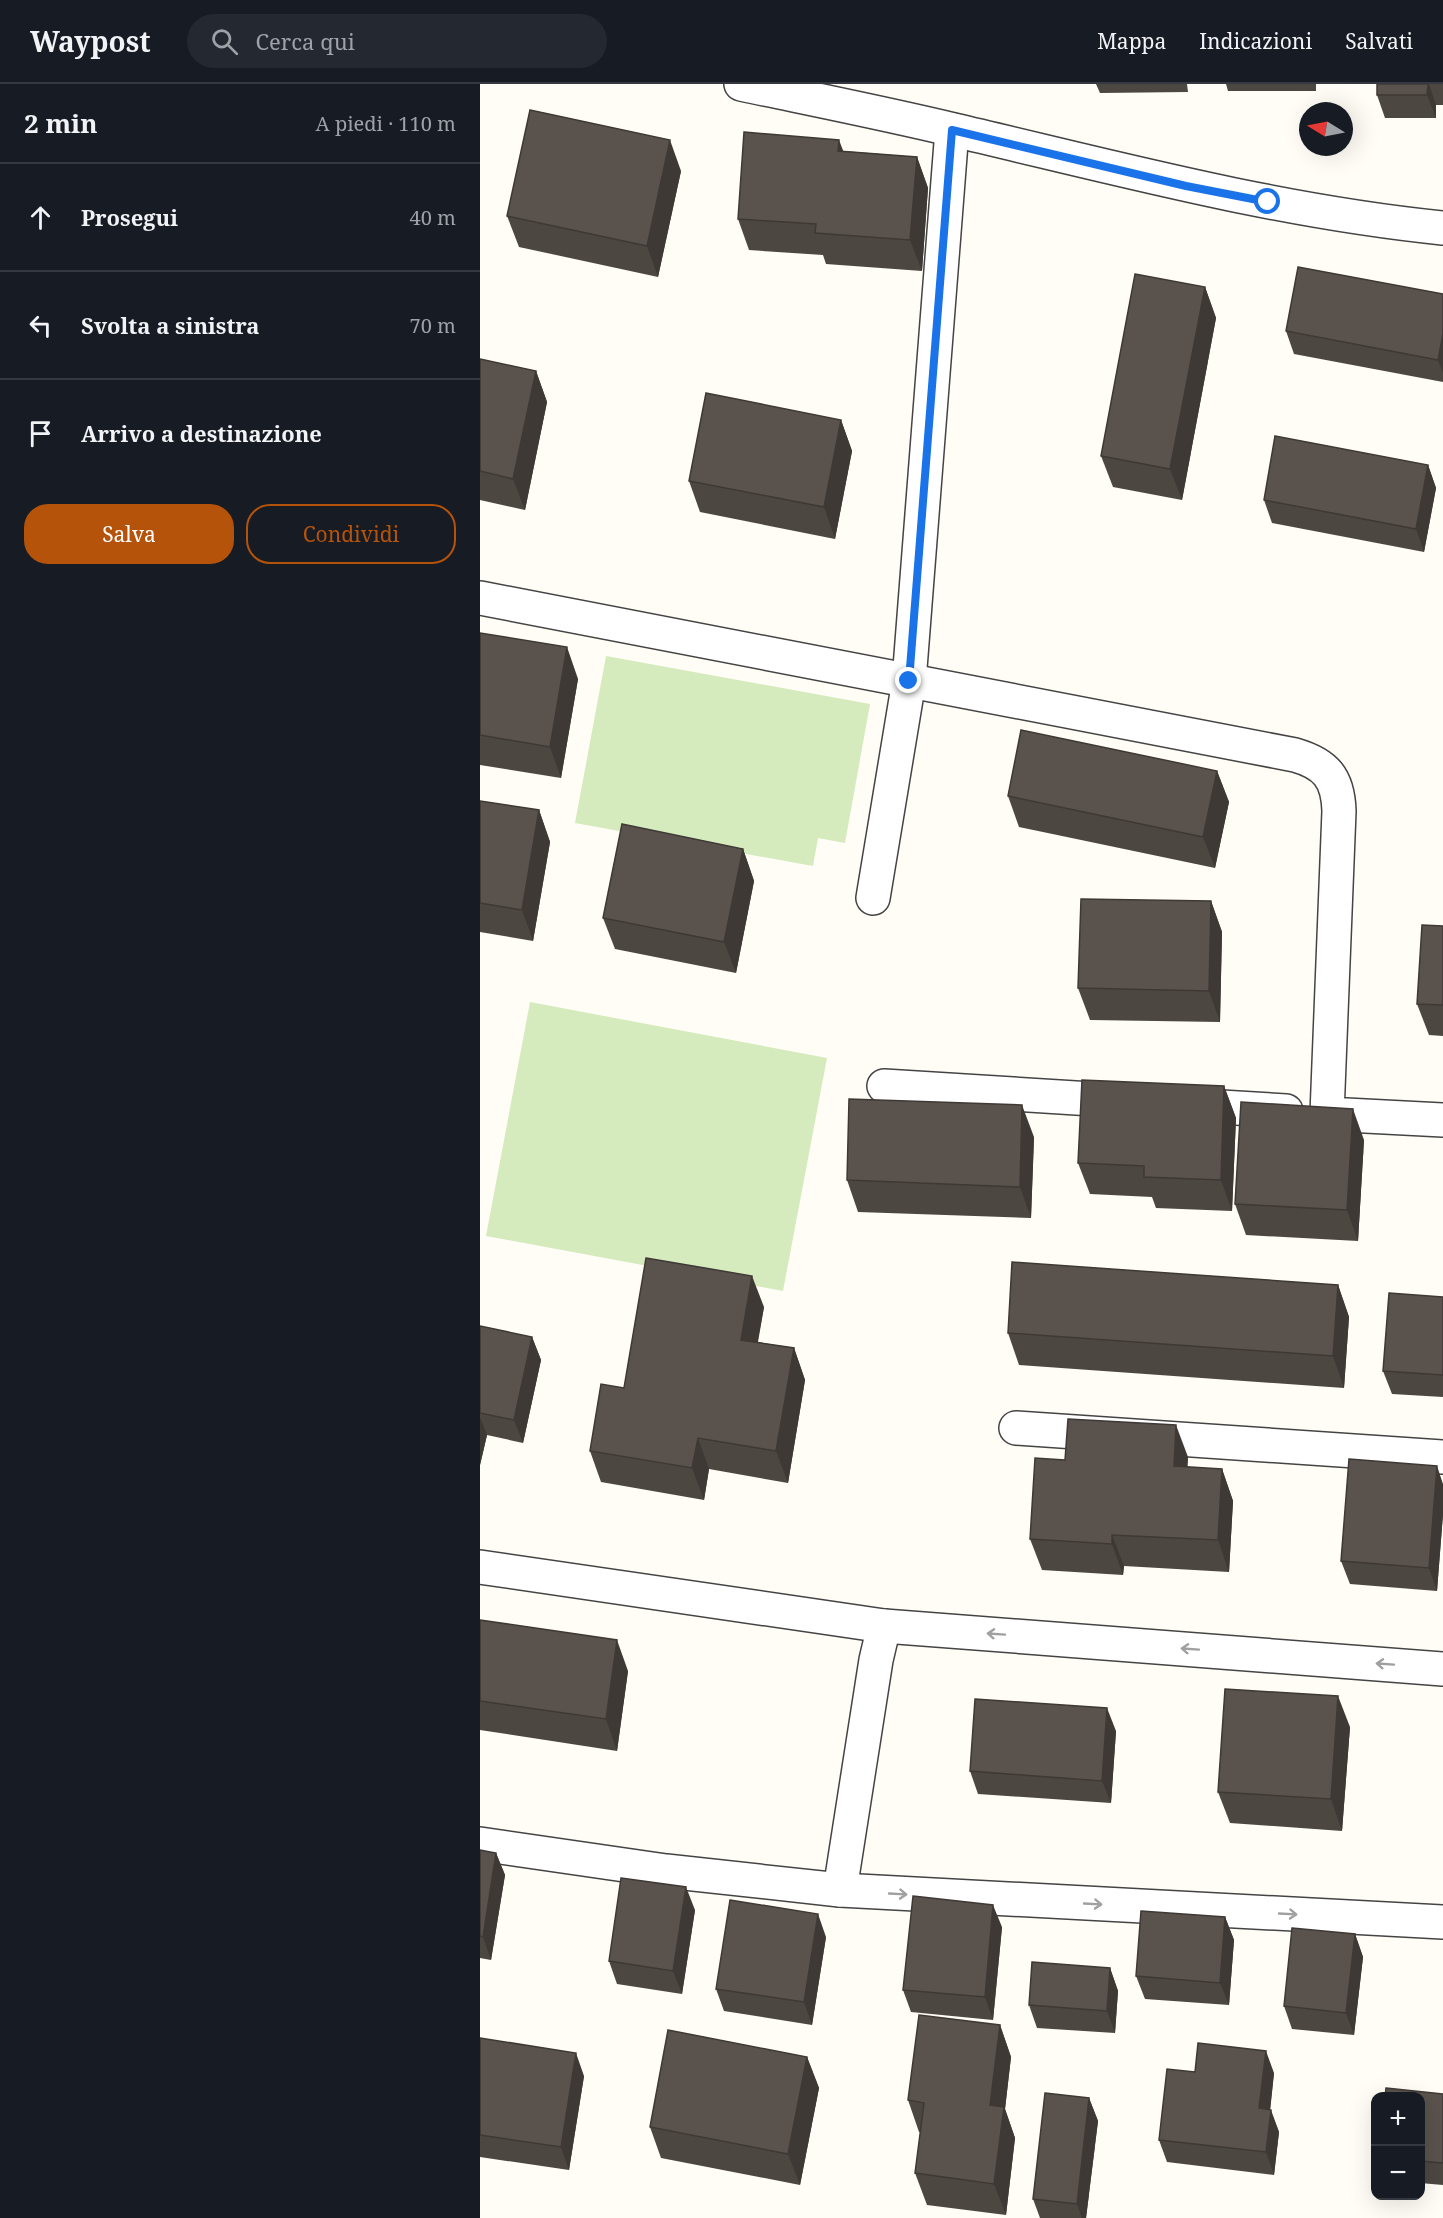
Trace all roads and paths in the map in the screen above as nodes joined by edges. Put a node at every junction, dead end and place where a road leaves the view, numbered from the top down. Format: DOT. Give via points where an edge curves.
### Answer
graph roads {
  1 [pos="741,84"];
  2 [pos="952,130"];
  3 [pos="1443,228"];
  4 [pos="480,598"];
  5 [pos="909,681"];
  6 [pos="873,898"];
  7 [pos="884,1086"];
  8 [pos="1327,1114"];
  9 [pos="1443,1120"];
  10 [pos="1016,1428"];
  11 [pos="1443,1457"];
  12 [pos="480,1567"];
  13 [pos="884,1626"];
  14 [pos="1443,1669"];
  15 [pos="480,1844"];
  16 [pos="840,1890"];
  17 [pos="1443,1922"];
  1 -- 2 [label="street"];
  2 -- 3 [label="street" via="1228,195"];
  2 -- 5 [label="street"];
  4 -- 5 [label="street"];
  5 -- 6 [label="street"];
  5 -- 8 [label="street" via="1294,755 1319,765 1330,775 1336,786 1339,811"];
  7 -- 8 [label="street"];
  8 -- 9 [label="street"];
  10 -- 11 [label="street"];
  12 -- 13 [label="street"];
  14 -- 13 [label="street, one-way"];
  13 -- 16 [label="street"];
  15 -- 16 [label="street" via="666,1871"];
  16 -- 17 [label="street, one-way"];
}
